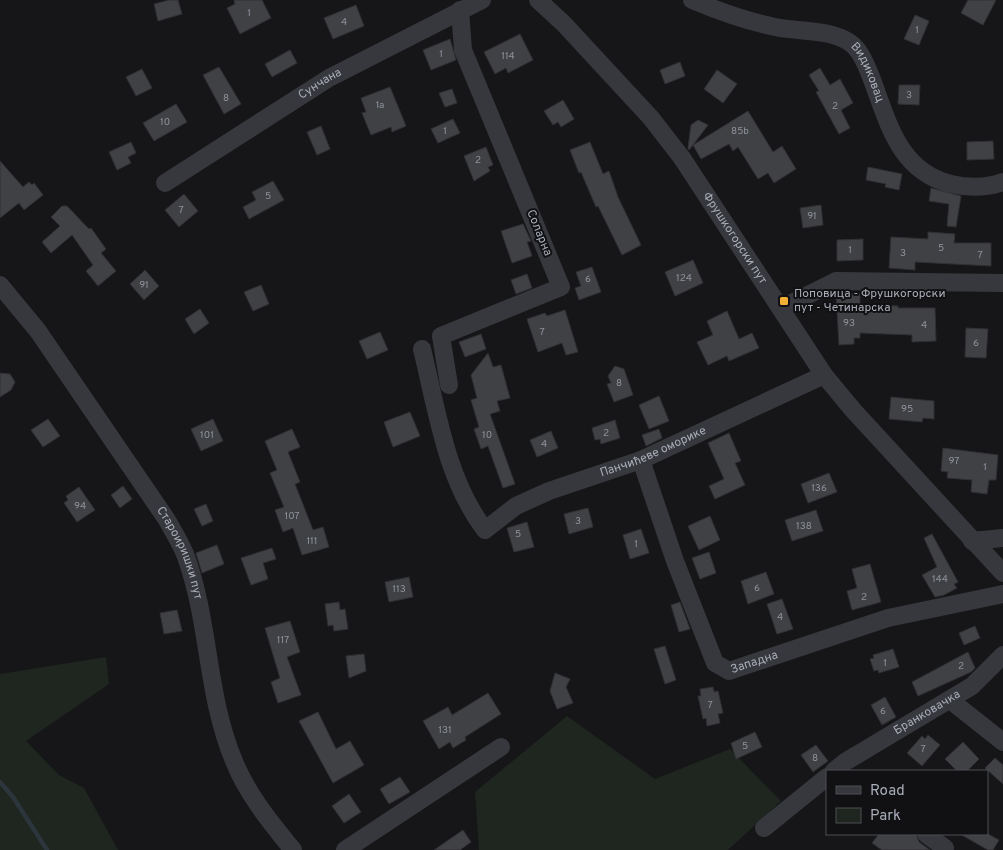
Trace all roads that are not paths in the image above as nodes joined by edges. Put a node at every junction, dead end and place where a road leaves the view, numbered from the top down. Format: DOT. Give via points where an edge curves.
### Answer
graph roads {
  1 [pos="482,0"];
  2 [pos="538,0"];
  3 [pos="692,0"];
  4 [pos="460,10"];
  5 [pos="1003,182"];
  6 [pos="165,183"];
  7 [pos="1003,283"];
  8 [pos="0,285"];
  9 [pos="782,308"];
  10 [pos="422,349"];
  11 [pos="824,375"];
  12 [pos="449,385"];
  13 [pos="641,460"];
  14 [pos="1003,538"];
  15 [pos="972,540"];
  16 [pos="1003,573"];
  17 [pos="1003,594"];
  18 [pos="1003,655"];
  19 [pos="950,700"];
  20 [pos="1003,742"];
  21 [pos="501,747"];
  22 [pos="845,768"];
  23 [pos="826,778"];
  24 [pos="764,828"];
  25 [pos="927,835"];
  26 [pos="945,848"];
  27 [pos="293,850"];
  28 [pos="345,850"];
  1 -- 4 [label="street, Сунчана"];
  2 -- 9 [label="street, Фрушкогорски пут" via="652,118"];
  3 -- 5 [label="street, Видиковац" via="773,27 826,34 849,43 864,60 904,154 918,169 956,185 991,186"];
  4 -- 6 [label="street, Сунчана" via="329,78"];
  4 -- 12 [label="street, Соларна" via="463,50 561,287 441,336"];
  7 -- 9 [label="street" via="836,281"];
  8 -- 27 [label="street, Староиришки пут" via="38,331 167,520 184,553 196,592 208,670 234,762 266,816"];
  9 -- 11 [label="street, Фрушкогорски пут"];
  10 -- 13 [label="street, Панчићеве оморике" via="454,471 468,506 485,530 516,506 549,491"];
  11 -- 13 [label="street, Панчићеве оморике"];
  11 -- 15 [label="street, Фрушкогорски пут"];
  13 -- 17 [label="street, Западна" via="674,561 715,663 729,671 888,618"];
  14 -- 15 [label="street"];
  15 -- 16 [label="street, Фрушкогорски пут"];
  18 -- 19 [label="street, Бранковачка" via="972,686"];
  19 -- 20 [label="street"];
  19 -- 22 [label="street, Бранковачка"];
  21 -- 28 [label="street"];
  23 -- 24 [label="street"];
  25 -- 26 [label="street"];
}
